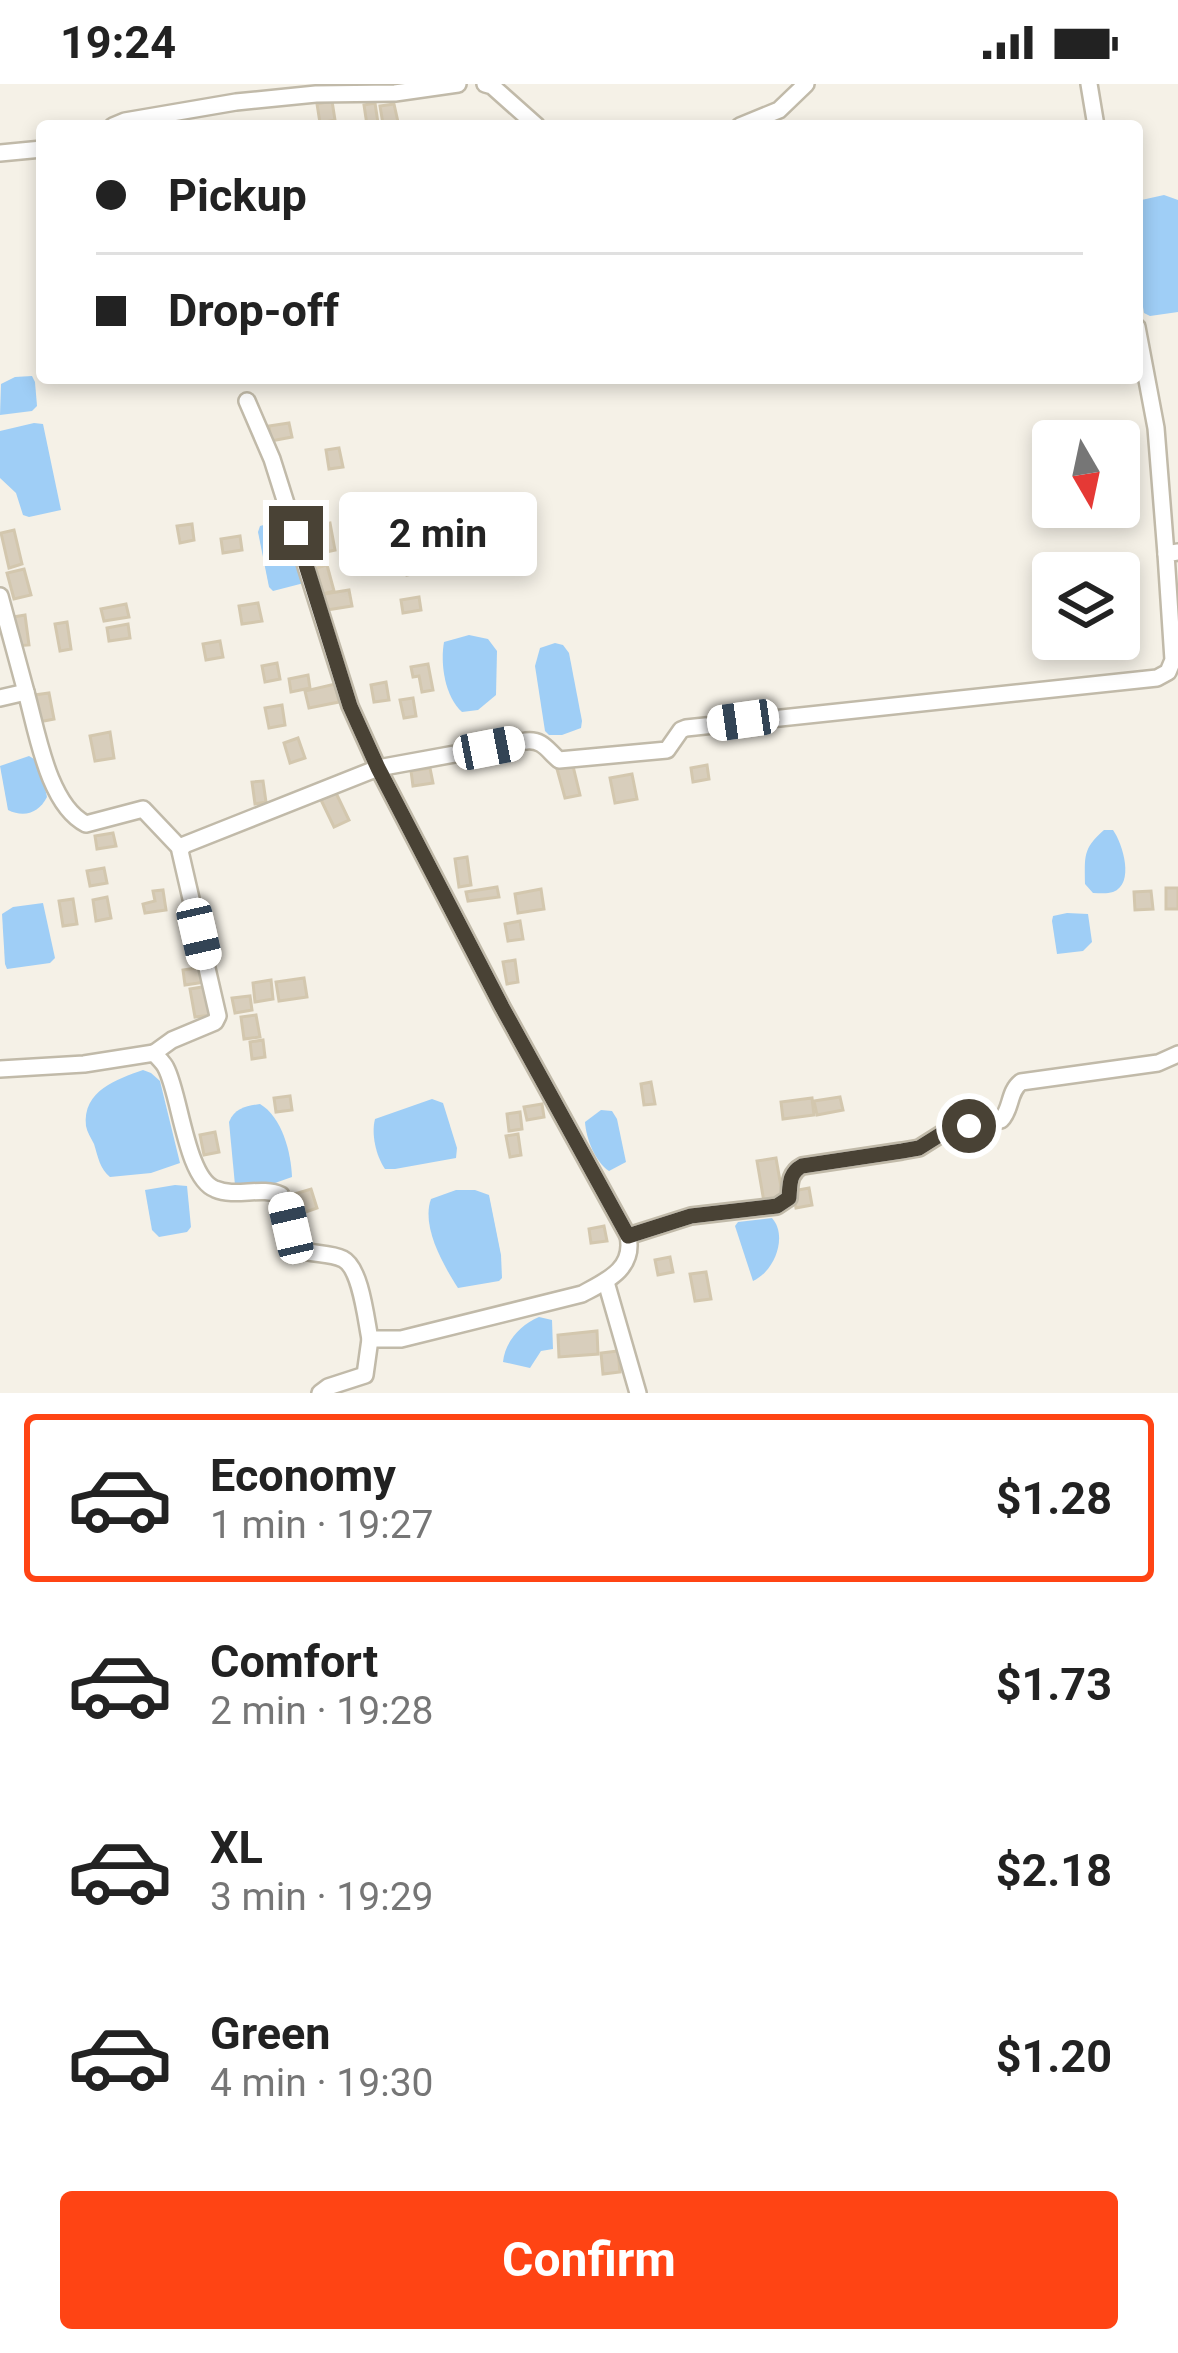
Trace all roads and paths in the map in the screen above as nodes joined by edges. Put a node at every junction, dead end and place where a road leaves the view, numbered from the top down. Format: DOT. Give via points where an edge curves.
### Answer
graph roads {
  1 [pos="226,84"];
  2 [pos="458,84"];
  3 [pos="484,84"];
  4 [pos="806,84"];
  5 [pos="1089,84"];
  6 [pos="236,102"];
  7 [pos="131,120"];
  8 [pos="530,120"];
  9 [pos="755,120"];
  10 [pos="1095,120"];
  11 [pos="36,150"];
  12 [pos="0,153"];
  13 [pos="1143,359"];
  14 [pos="247,401"];
  15 [pos="1172,553"];
  16 [pos="0,596"];
  17 [pos="1173,676"];
  18 [pos="26,692"];
  19 [pos="0,698"];
  20 [pos="378,768"];
  21 [pos="180,848"];
  22 [pos="154,1053"];
  23 [pos="1178,1054"];
  24 [pos="0,1069"];
  25 [pos="628,1236"];
  26 [pos="606,1282"];
  27 [pos="370,1339"];
  28 [pos="320,1393"];
  29 [pos="638,1393"];
  1 -- 6 [label="street"];
  2 -- 6 [label="street"];
  3 -- 8 [label="street"];
  4 -- 9 [label="street"];
  5 -- 10 [label="street"];
  6 -- 7 [label="street"];
  11 -- 12 [label="street"];
  13 -- 15 [label="street"];
  14 -- 20 [label="street"];
  15 -- 17 [label="street"];
  16 -- 18 [label="street"];
  17 -- 20 [label="street" via="686,728 662,752 559,760 533,740"];
  18 -- 19 [label="street"];
  18 -- 21 [label="street" via="70,814 86,824 142,809"];
  20 -- 21 [label="street"];
  20 -- 25 [label="street"];
  21 -- 22 [label="street" via="218,1016"];
  22 -- 24 [label="street"];
  22 -- 27 [label="street" via="202,1178 216,1190 281,1195 297,1249 340,1258 356,1272"];
  23 -- 25 [label="street" via="1021,1082 1001,1120 946,1131 919,1148 802,1166 783,1204 691,1216"];
  25 -- 26 [label="street" via="629,1256"];
  26 -- 27 [label="street" via="400,1339"];
  26 -- 29 [label="street"];
  27 -- 28 [label="street" via="365,1375"];
}
